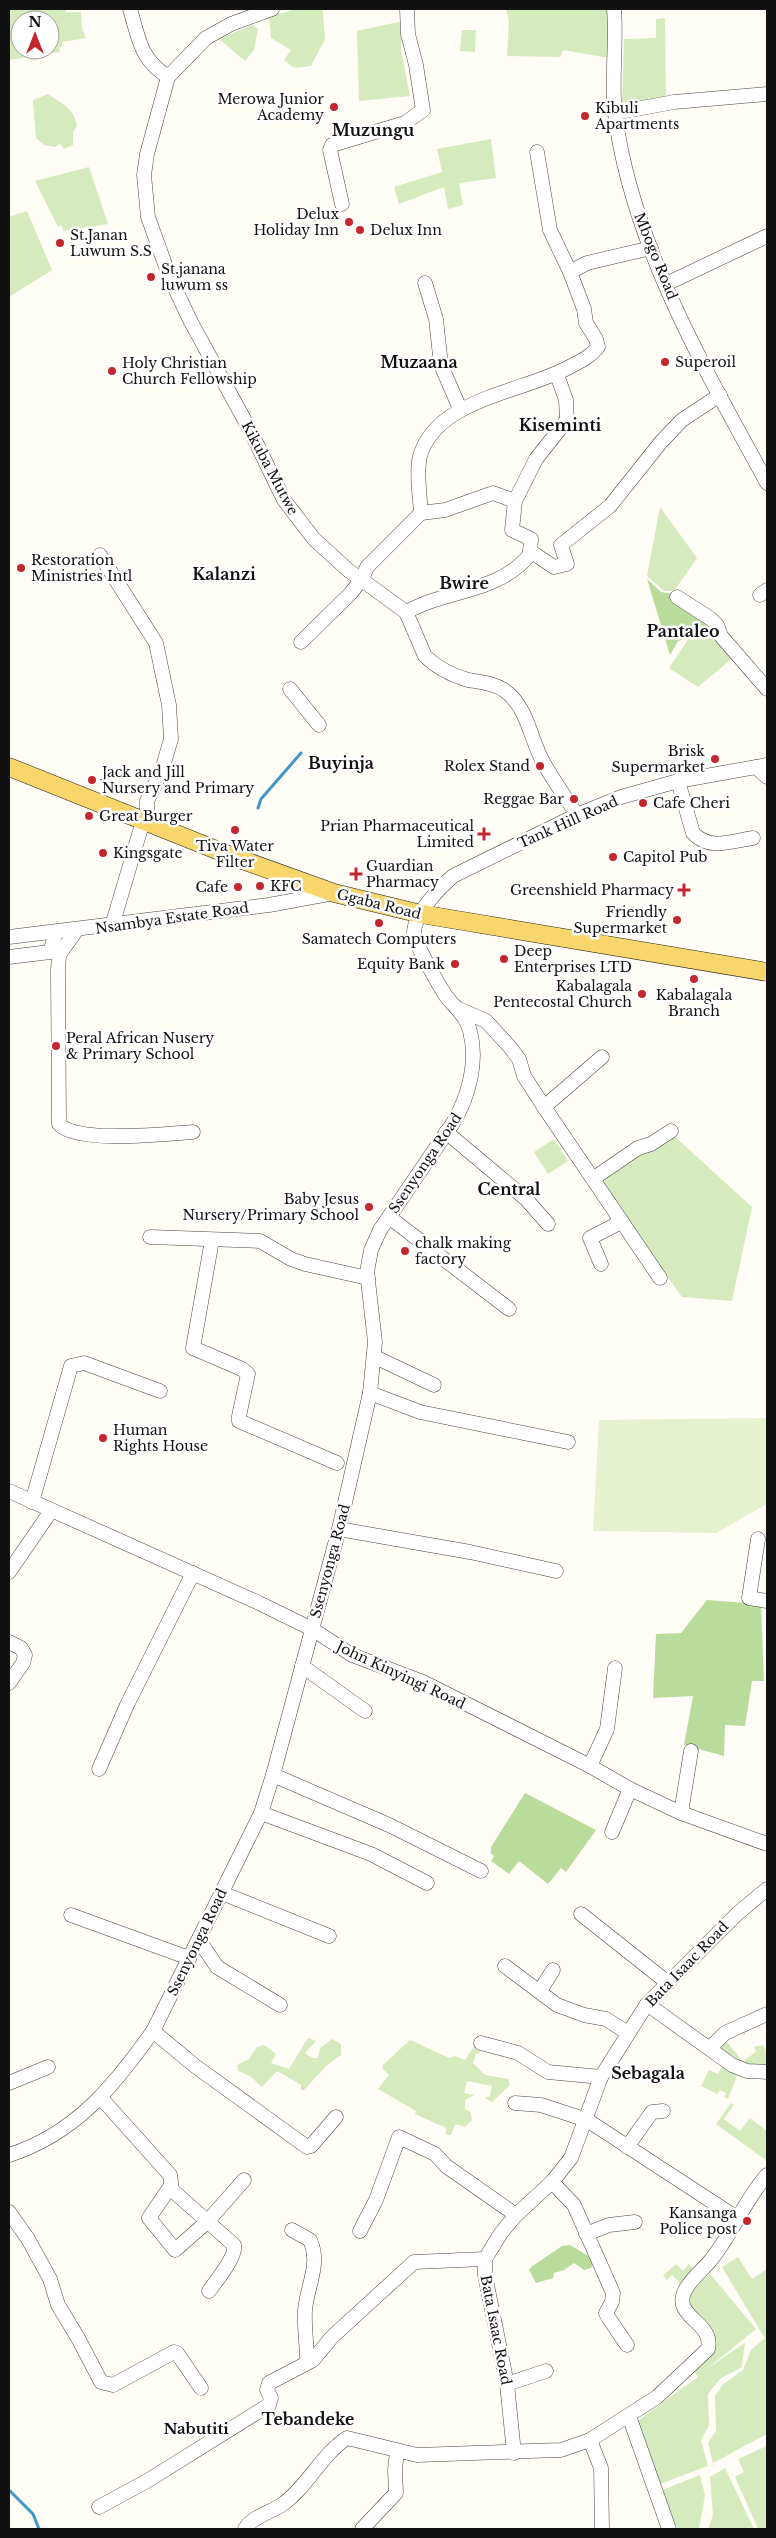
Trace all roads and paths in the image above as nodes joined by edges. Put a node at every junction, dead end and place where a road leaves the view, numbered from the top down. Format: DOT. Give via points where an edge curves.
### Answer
graph roads {
  1 [pos="130,9"];
  2 [pos="272,9"];
  3 [pos="407,9"];
  4 [pos="614,9"];
  5 [pos="168,77"];
  6 [pos="767,94"];
  7 [pos="615,113"];
  8 [pos="537,152"];
  9 [pos="342,204"];
  10 [pos="767,236"];
  11 [pos="651,248"];
  12 [pos="570,272"];
  13 [pos="425,283"];
  14 [pos="666,284"];
  15 [pos="558,374"];
  16 [pos="720,395"];
  17 [pos="460,410"];
  18 [pos="767,483"];
  19 [pos="515,501"];
  20 [pos="421,514"];
  21 [pos="530,551"];
  22 [pos="100,556"];
  23 [pos="362,579"];
  24 [pos="677,597"];
  25 [pos="406,612"];
  26 [pos="301,642"];
  27 [pos="290,689"];
  28 [pos="767,689"];
  29 [pos="319,725"];
  30 [pos="762,766"];
  31 [pos="9,767"];
  32 [pos="767,777"];
  33 [pos="678,781"];
  34 [pos="576,815"];
  35 [pos="145,822"];
  36 [pos="753,838"];
  37 [pos="334,893"];
  38 [pos="421,914"];
  39 [pos="112,926"];
  40 [pos="76,931"];
  41 [pos="56,933"];
  42 [pos="9,938"];
  43 [pos="9,957"];
  44 [pos="767,972"];
  45 [pos="459,1009"];
  46 [pos="602,1057"];
  47 [pos="544,1107"];
  48 [pos="671,1131"];
  49 [pos="193,1132"];
  50 [pos="446,1132"];
  51 [pos="594,1178"];
  52 [pos="389,1217"];
  53 [pos="620,1222"];
  54 [pos="548,1224"];
  55 [pos="150,1237"];
  56 [pos="212,1240"];
  57 [pos="601,1264"];
  58 [pos="368,1278"];
  59 [pos="660,1278"];
  60 [pos="508,1309"];
  61 [pos="375,1357"];
  62 [pos="434,1385"];
  63 [pos="160,1391"];
  64 [pos="370,1393"];
  65 [pos="568,1442"];
  66 [pos="344,1466"];
  67 [pos="9,1492"];
  68 [pos="32,1502"];
  69 [pos="51,1511"];
  70 [pos="339,1529"];
  71 [pos="758,1539"];
  72 [pos="556,1571"];
  73 [pos="9,1572"];
  74 [pos="192,1573"];
  75 [pos="767,1601"];
  76 [pos="312,1629"];
  77 [pos="9,1642"];
  78 [pos="302,1666"];
  79 [pos="615,1668"];
  80 [pos="9,1683"];
  81 [pos="364,1711"];
  82 [pos="691,1751"];
  83 [pos="590,1766"];
  84 [pos="99,1769"];
  85 [pos="273,1774"];
  86 [pos="630,1789"];
  87 [pos="260,1813"];
  88 [pos="680,1813"];
  89 [pos="612,1832"];
  90 [pos="767,1844"];
  91 [pos="481,1871"];
  92 [pos="427,1883"];
  93 [pos="767,1889"];
  94 [pos="222,1893"];
  95 [pos="581,1914"];
  96 [pos="71,1915"];
  97 [pos="329,1936"];
  98 [pos="199,1940"];
  99 [pos="189,1958"];
  100 [pos="504,1966"];
  101 [pos="553,1970"];
  102 [pos="668,1984"];
  103 [pos="540,1991"];
  104 [pos="647,2004"];
  105 [pos="280,2005"];
  106 [pos="767,2014"];
  107 [pos="152,2031"];
  108 [pos="628,2033"];
  109 [pos="481,2043"];
  110 [pos="710,2048"];
  111 [pos="48,2067"];
  112 [pos="767,2072"];
  113 [pos="601,2077"];
  114 [pos="9,2083"];
  115 [pos="101,2098"];
  116 [pos="515,2103"];
  117 [pos="663,2111"];
  118 [pos="336,2117"];
  119 [pos="587,2120"];
  120 [pos="628,2147"];
  121 [pos="9,2155"];
  122 [pos="767,2175"];
  123 [pos="244,2180"];
  124 [pos="552,2182"];
  125 [pos="170,2187"];
  126 [pos="9,2212"];
  127 [pos="516,2214"];
  128 [pos="737,2218"];
  129 [pos="207,2222"];
  130 [pos="635,2222"];
  131 [pos="292,2230"];
  132 [pos="360,2231"];
  133 [pos="586,2234"];
  134 [pos="485,2259"];
  135 [pos="209,2291"];
  136 [pos="627,2345"];
  137 [pos="307,2361"];
  138 [pos="546,2371"];
  139 [pos="507,2384"];
  140 [pos="202,2388"];
  141 [pos="629,2416"];
  142 [pos="590,2440"];
  143 [pos="397,2451"];
  144 [pos="514,2453"];
  145 [pos="100,2507"];
  146 [pos="245,2529"];
  147 [pos="362,2529"];
  148 [pos="602,2529"];
  149 [pos="669,2529"];
  1 -- 5 [label="street" via="146,58"];
  2 -- 5 [label="street" via="231,24 206,38"];
  3 -- 9 [label="street" via="408,34 423,110 404,123 332,146 330,150"];
  4 -- 7 [label="street, Mbogo Road"];
  5 -- 23 [label="street, Kikuba Mutwe" via="144,175 148,216 158,247 190,322 250,430 284,500 314,539"];
  6 -- 7 [label="street" via="674,102"];
  7 -- 11 [label="street, Mbogo Road" via="635,203"];
  8 -- 12 [label="street" via="550,230"];
  10 -- 14 [label="street"];
  11 -- 12 [label="street" via="587,263"];
  11 -- 14 [label="street, Mbogo Road"];
  12 -- 15 [label="street" via="586,323 598,347 593,354"];
  13 -- 17 [label="street" via="436,319 441,365"];
  14 -- 16 [label="street, Mbogo Road"];
  15 -- 17 [label="street"];
  15 -- 19 [label="street" via="566,400 567,420 544,446"];
  16 -- 18 [label="street, Mbogo Road"];
  16 -- 21 [label="street" via="682,420 610,506 561,545 567,564 554,567"];
  17 -- 20 [label="street" via="435,429 424,446 419,465"];
  19 -- 20 [label="street" via="493,493 445,510"];
  19 -- 21 [label="street" via="512,530 531,539"];
  20 -- 23 [label="street" via="367,567"];
  21 -- 25 [label="street" via="523,563 487,584"];
  22 -- 35 [label="street" via="156,643 169,705 171,739 162,770 147,801"];
  23 -- 25 [label="street, Kikuba Mutwe"];
  23 -- 26 [label="street"];
  24 -- 28 [label="street" via="717,625 721,636"];
  25 -- 34 [label="street, Kikuba Mutwe" via="430,662 443,671 495,686 512,698 523,713 541,758"];
  27 -- 29 [label="street"];
  30 -- 32 [label="street"];
  30 -- 33 [label="street, Tank Hill Road"];
  31 -- 35 [label="main road, Ggaba Road"];
  33 -- 34 [label="street, Tank Hill Road" via="620,797"];
  33 -- 36 [label="street" via="693,833 698,839 710,845"];
  34 -- 38 [label="street, Tank Hill Road" via="454,876 436,892"];
  35 -- 37 [label="main road, Ggaba Road"];
  35 -- 39 [label="street"];
  37 -- 38 [label="main road, Ggaba Road"];
  37 -- 39 [label="street, Nsambya Estate Road"];
  38 -- 44 [label="main road, Ggaba Road"];
  38 -- 45 [label="street, Ssenyonga Road" via="414,929 415,938 446,996"];
  39 -- 40 [label="street, Nsambya Estate Road"];
  40 -- 41 [label="street, Nsambya Estate Road"];
  40 -- 49 [label="street" via="59,955 60,1124 71,1132 110,1136"];
  41 -- 42 [label="street, Nsambya Estate Road"];
  41 -- 43 [label="street" via="50,952"];
  45 -- 47 [label="street" via="486,1022 509,1046"];
  45 -- 50 [label="street, Ssenyonga Road" via="470,1030 472,1070 463,1105"];
  46 -- 47 [label="street"];
  47 -- 51 [label="street"];
  48 -- 51 [label="street" via="638,1148"];
  50 -- 52 [label="street, Ssenyonga Road"];
  50 -- 54 [label="street" via="526,1199"];
  51 -- 53 [label="street"];
  52 -- 58 [label="street, Ssenyonga Road" via="371,1250"];
  52 -- 60 [label="street"];
  53 -- 57 [label="street" via="590,1238"];
  53 -- 59 [label="street"];
  55 -- 56 [label="street"];
  56 -- 58 [label="street" via="260,1241 305,1264"];
  56 -- 66 [label="street" via="192,1348 242,1368 248,1374 240,1421"];
  58 -- 61 [label="street, Ssenyonga Road"];
  61 -- 62 [label="street"];
  61 -- 64 [label="street, Ssenyonga Road"];
  63 -- 68 [label="street" via="84,1363 71,1366"];
  64 -- 65 [label="street" via="429,1414"];
  64 -- 66 [label="street, Ssenyonga Road"];
  66 -- 70 [label="street, Ssenyonga Road"];
  67 -- 68 [label="street, John Kinyingi Road"];
  68 -- 69 [label="street, John Kinyingi Road"];
  69 -- 73 [label="street"];
  69 -- 74 [label="street, John Kinyingi Road"];
  70 -- 72 [label="street"];
  70 -- 76 [label="street, Ssenyonga Road"];
  71 -- 75 [label="street" via="749,1598"];
  74 -- 76 [label="street, John Kinyingi Road"];
  74 -- 84 [label="street"];
  76 -- 78 [label="street, Ssenyonga Road"];
  76 -- 83 [label="street, John Kinyingi Road" via="352,1655 423,1682"];
  77 -- 80 [label="street" via="21,1648 25,1655"];
  78 -- 81 [label="street"];
  78 -- 85 [label="street, Ssenyonga Road"];
  79 -- 83 [label="street" via="607,1729"];
  82 -- 88 [label="street"];
  83 -- 86 [label="street, John Kinyingi Road"];
  85 -- 87 [label="street, Ssenyonga Road"];
  85 -- 91 [label="street" via="389,1825"];
  86 -- 88 [label="street, John Kinyingi Road"];
  86 -- 89 [label="street"];
  87 -- 92 [label="street" via="362,1851"];
  87 -- 94 [label="street, Ssenyonga Road"];
  88 -- 90 [label="street, John Kinyingi Road"];
  93 -- 102 [label="street, Bata Isaac Road" via="738,1913"];
  94 -- 97 [label="street"];
  94 -- 98 [label="street, Ssenyonga Road"];
  95 -- 102 [label="street"];
  96 -- 99 [label="street"];
  98 -- 99 [label="street, Ssenyonga Road"];
  98 -- 105 [label="street" via="217,1967"];
  99 -- 107 [label="street, Ssenyonga Road"];
  100 -- 103 [label="street"];
  101 -- 103 [label="street"];
  102 -- 104 [label="street, Bata Isaac Road"];
  103 -- 108 [label="street" via="558,2005 606,2019"];
  104 -- 108 [label="street, Bata Isaac Road"];
  104 -- 110 [label="street"];
  106 -- 110 [label="street" via="725,2033"];
  107 -- 115 [label="street, Ssenyonga Road"];
  107 -- 118 [label="street" via="307,2147"];
  108 -- 113 [label="street, Bata Isaac Road"];
  109 -- 113 [label="street" via="518,2053 548,2072"];
  110 -- 112 [label="street" via="738,2068"];
  111 -- 114 [label="street"];
  113 -- 119 [label="street, Bata Isaac Road"];
  115 -- 121 [label="street, Ssenyonga Road" via="59,2132"];
  115 -- 125 [label="street" via="170,2175"];
  116 -- 119 [label="street" via="540,2105"];
  117 -- 120 [label="street" via="652,2112"];
  119 -- 120 [label="street"];
  119 -- 124 [label="street, Bata Isaac Road" via="571,2158"];
  120 -- 128 [label="street"];
  122 -- 128 [label="street"];
  123 -- 129 [label="street"];
  124 -- 127 [label="street, Bata Isaac Road"];
  124 -- 133 [label="street" via="574,2205"];
  125 -- 129 [label="street"];
  125 -- 129 [label="street" via="149,2218 172,2249 175,2250"];
  126 -- 140 [label="street" via="50,2279 58,2305 101,2382 113,2384 174,2352"];
  127 -- 132 [label="street" via="446,2166 435,2154 399,2136 376,2200"];
  127 -- 134 [label="street, Bata Isaac Road"];
  128 -- 141 [label="street" via="726,2240 689,2284 683,2297 683,2304 708,2338 708,2349 657,2397"];
  129 -- 135 [label="street" via="235,2248"];
  130 -- 133 [label="street" via="609,2225"];
  131 -- 137 [label="street" via="310,2240 314,2254 313,2279 305,2307"];
  133 -- 136 [label="street" via="613,2293 606,2312"];
  134 -- 137 [label="street" via="414,2262 332,2337 313,2360"];
  134 -- 139 [label="street, Bata Isaac Road" via="485,2275"];
  137 -- 145 [label="street" via="270,2383 267,2390 271,2398 269,2406 147,2482"];
  138 -- 139 [label="street"];
  139 -- 144 [label="street, Bata Isaac Road"];
  141 -- 142 [label="street"];
  141 -- 149 [label="street"];
  142 -- 144 [label="street" via="562,2450"];
  142 -- 148 [label="street" via="601,2468"];
  143 -- 144 [label="street" via="432,2456"];
  143 -- 146 [label="street" via="348,2438 331,2451 299,2490"];
  143 -- 147 [label="street" via="396,2493"];
}
